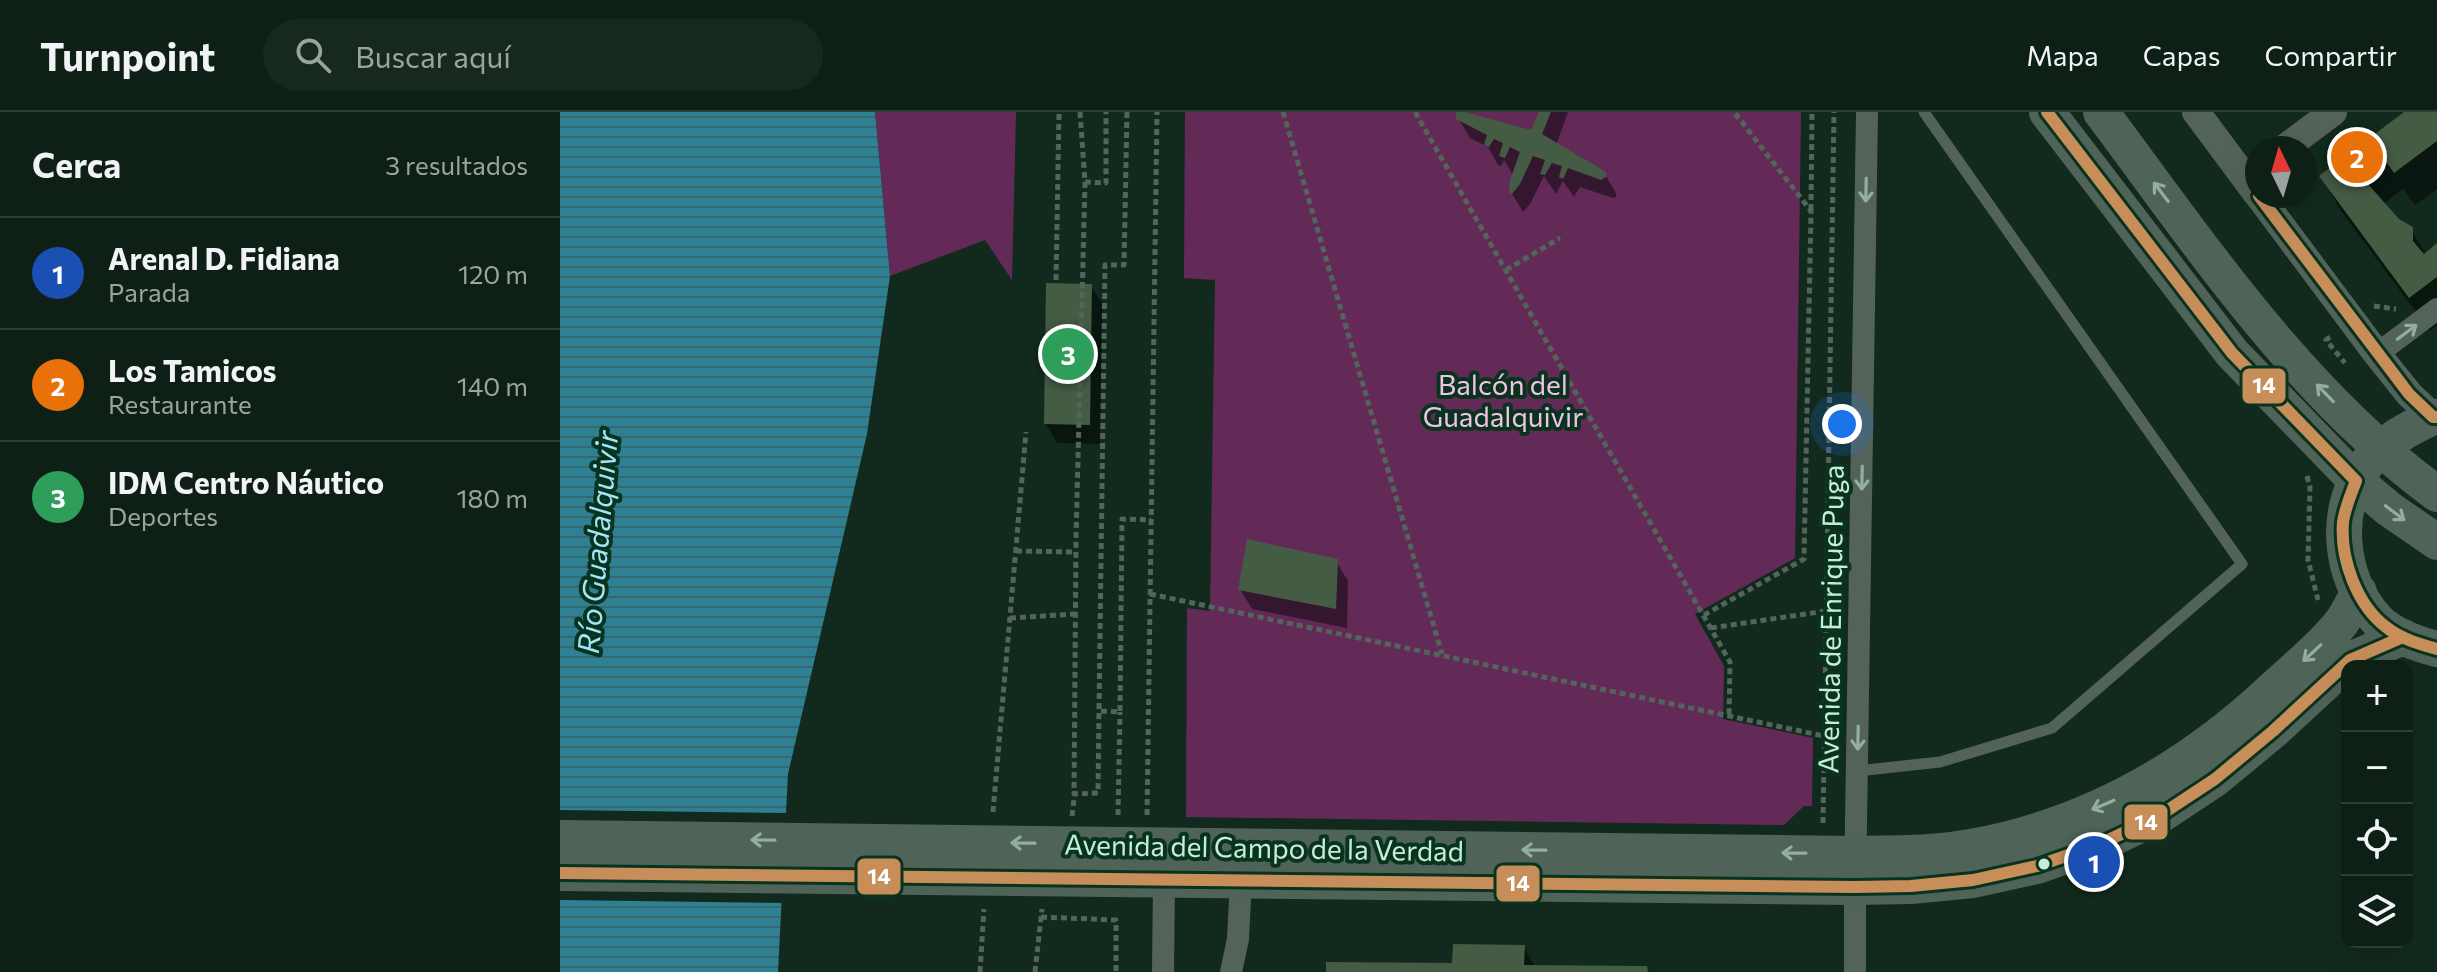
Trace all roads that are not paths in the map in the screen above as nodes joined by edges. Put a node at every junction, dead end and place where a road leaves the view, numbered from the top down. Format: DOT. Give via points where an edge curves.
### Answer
graph roads {
  1 [pos="1867,112"];
  2 [pos="1924,112"];
  3 [pos="2047,112"];
  4 [pos="2101,112"];
  5 [pos="2196,112"];
  6 [pos="2333,112"];
  7 [pos="2301,136"];
  8 [pos="2245,173"];
  9 [pos="2271,208"];
  10 [pos="2437,309"];
  11 [pos="2377,354"];
  12 [pos="2435,417"];
  13 [pos="2380,448"];
  14 [pos="2356,481"];
  15 [pos="2437,494"];
  16 [pos="2437,542"];
  17 [pos="2359,592"];
  18 [pos="2403,637"];
  19 [pos="2437,649"];
  20 [pos="1857,771"];
  21 [pos="560,838"];
  22 [pos="1128,855"];
  23 [pos="1855,870"];
  24 [pos="560,873"];
  25 [pos="1164,879"];
  26 [pos="1241,880"];
  27 [pos="1163,972"];
  28 [pos="1231,972"];
  29 [pos="1855,972"];
  1 -- 20 [label="street, Avenida de Enrique Puga, one-way"];
  2 -- 20 [label="lane" via="2242,564 2052,728 1940,762"];
  3 -- 14 [label="main road" via="2232,353"];
  13 -- 4 [label="main road, one-way" via="2266,330"];
  5 -- 8 [label="street"];
  6 -- 7 [label="street"];
  9 -- 11 [label="street"];
  11 -- 10 [label="street, one-way"];
  11 -- 12 [label="street"];
  12 -- 13 [label="main road"];
  13 -- 14 [label="main road"];
  13 -- 15 [label="main road"];
  14 -- 16 [label="main road, one-way"];
  14 -- 17 [label="main road" via="2343,529"];
  17 -- 18 [label="main road" via="2378,620"];
  17 -- 23 [label="main road, Avenida del Campo de la Verdad, one-way" via="2336,629 2261,700 2170,771 2122,798 2020,836 1970,848 1910,853"];
  18 -- 19 [label="main road"];
  18 -- 23 [label="main road, Avenida del Campo de la Verdad" via="2350,660 2215,779 2159,816 2100,844 1973,880 1911,886"];
  20 -- 23 [label="street, Avenida de Enrique Puga"];
  22 -- 21 [label="main road, Avenida del Campo de la Verdad, one-way"];
  23 -- 22 [label="main road, Avenida del Campo de la Verdad, one-way"];
  22 -- 24 [label="main road, Avenida del Campo de la Verdad"];
  22 -- 25 [label="main road, Avenida del Campo de la Verdad"];
  23 -- 26 [label="main road, Avenida del Campo de la Verdad"];
  23 -- 29 [label="street, Avenida de Enrique Puga"];
  25 -- 26 [label="main road, Avenida del Campo de la Verdad"];
  25 -- 27 [label="street"];
  26 -- 28 [label="street"];
}
